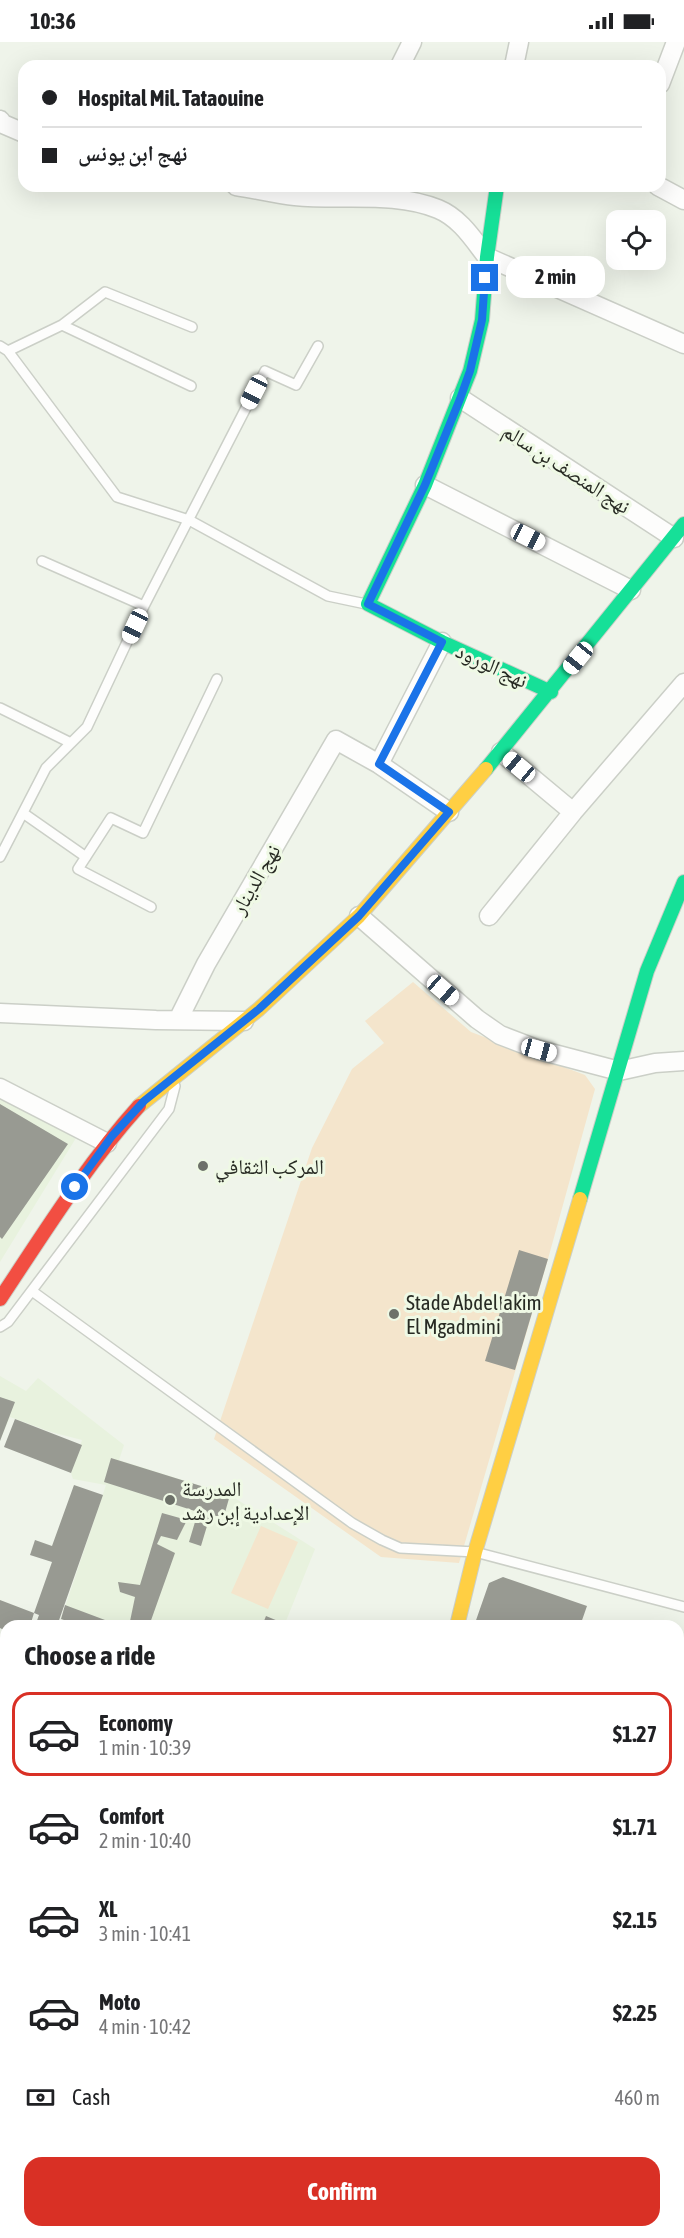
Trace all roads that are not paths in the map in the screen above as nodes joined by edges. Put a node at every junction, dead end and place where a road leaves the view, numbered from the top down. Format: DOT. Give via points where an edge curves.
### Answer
graph roads {
  1 [pos="412,42"];
  2 [pos="676,42"];
  3 [pos="515,44"];
  4 [pos="403,60"];
  5 [pos="514,60"];
  6 [pos="666,68"];
  7 [pos="0,120"];
  8 [pos="18,130"];
  9 [pos="666,190"];
  10 [pos="308,192"];
  11 [pos="496,192"];
  12 [pos="684,200"];
  13 [pos="487,257"];
  14 [pos="62,325"];
  15 [pos="192,327"];
  16 [pos="684,345"];
  17 [pos="318,346"];
  18 [pos="4,349"];
  19 [pos="191,386"];
  20 [pos="460,399"];
  21 [pos="425,485"];
  22 [pos="189,520"];
  23 [pos="679,531"];
  24 [pos="42,561"];
  25 [pos="631,590"];
  26 [pos="368,604"];
  27 [pos="144,606"];
  28 [pos="442,642"];
  29 [pos="217,679"];
  30 [pos="684,683"];
  31 [pos="551,692"];
  32 [pos="0,708"];
  33 [pos="72,742"];
  34 [pos="501,752"];
  35 [pos="379,764"];
  36 [pos="449,812"];
  37 [pos="573,812"];
  38 [pos="23,813"];
  39 [pos="0,857"];
  40 [pos="86,857"];
  41 [pos="684,882"];
  42 [pos="151,908"];
  43 [pos="359,916"];
  44 [pos="489,916"];
  45 [pos="0,1013"];
  46 [pos="178,1020"];
  47 [pos="244,1021"];
  48 [pos="684,1061"];
  49 [pos="180,1071"];
  50 [pos="619,1071"];
  51 [pos="0,1088"];
  52 [pos="107,1143"];
  53 [pos="32,1291"];
  54 [pos="0,1299"];
  55 [pos="0,1327"];
  56 [pos="475,1552"];
  57 [pos="684,1607"];
  58 [pos="458,1620"];
  1 -- 4 [label="street"];
  2 -- 6 [label="street"];
  3 -- 5 [label="street"];
  7 -- 8 [label="street"];
  9 -- 12 [label="street"];
  10 -- 13 [label="street" via="413,202 440,210 466,228"];
  11 -- 13 [label="street"];
  13 -- 16 [label="street"];
  13 -- 20 [label="street" via="482,320"];
  14 -- 15 [label="lane" via="105,292"];
  14 -- 18 [label="lane"];
  14 -- 19 [label="lane"];
  17 -- 22 [label="lane" via="296,385 265,371"];
  18 -- 22 [label="lane" via="117,497"];
  20 -- 21 [label="street"];
  20 -- 23 [label="street, نهج المنصف بن سالم"];
  21 -- 25 [label="street"];
  21 -- 26 [label="street"];
  22 -- 26 [label="lane" via="328,596"];
  22 -- 27 [label="lane"];
  23 -- 25 [label="street"];
  24 -- 27 [label="lane"];
  25 -- 31 [label="street"];
  26 -- 28 [label="street, نهج الورود"];
  27 -- 33 [label="lane" via="87,727"];
  28 -- 31 [label="street, نهج الورود"];
  28 -- 35 [label="street"];
  29 -- 40 [label="lane" via="143,833 111,818"];
  30 -- 37 [label="street"];
  31 -- 34 [label="street"];
  32 -- 33 [label="lane"];
  33 -- 38 [label="lane" via="46,768"];
  34 -- 36 [label="street"];
  34 -- 37 [label="street"];
  35 -- 36 [label="street"];
  35 -- 46 [label="street, نهج الدينار" via="336,740"];
  36 -- 43 [label="street"];
  37 -- 44 [label="street"];
  38 -- 39 [label="lane"];
  38 -- 40 [label="lane"];
  40 -- 42 [label="lane" via="78,869"];
  41 -- 50 [label="street" via="647,971"];
  43 -- 47 [label="street"];
  43 -- 50 [label="street" via="500,1035 539,1050"];
  45 -- 46 [label="street"];
  46 -- 47 [label="street"];
  47 -- 49 [label="street"];
  48 -- 50 [label="street"];
  49 -- 52 [label="street" via="144,1101"];
  49 -- 53 [label="lane" via="168,1109"];
  50 -- 56 [label="street"];
  51 -- 52 [label="street"];
  52 -- 54 [label="street"];
  53 -- 55 [label="lane"];
  53 -- 56 [label="lane" via="352,1523 400,1548"];
  56 -- 57 [label="lane"];
  56 -- 58 [label="street"];
}
